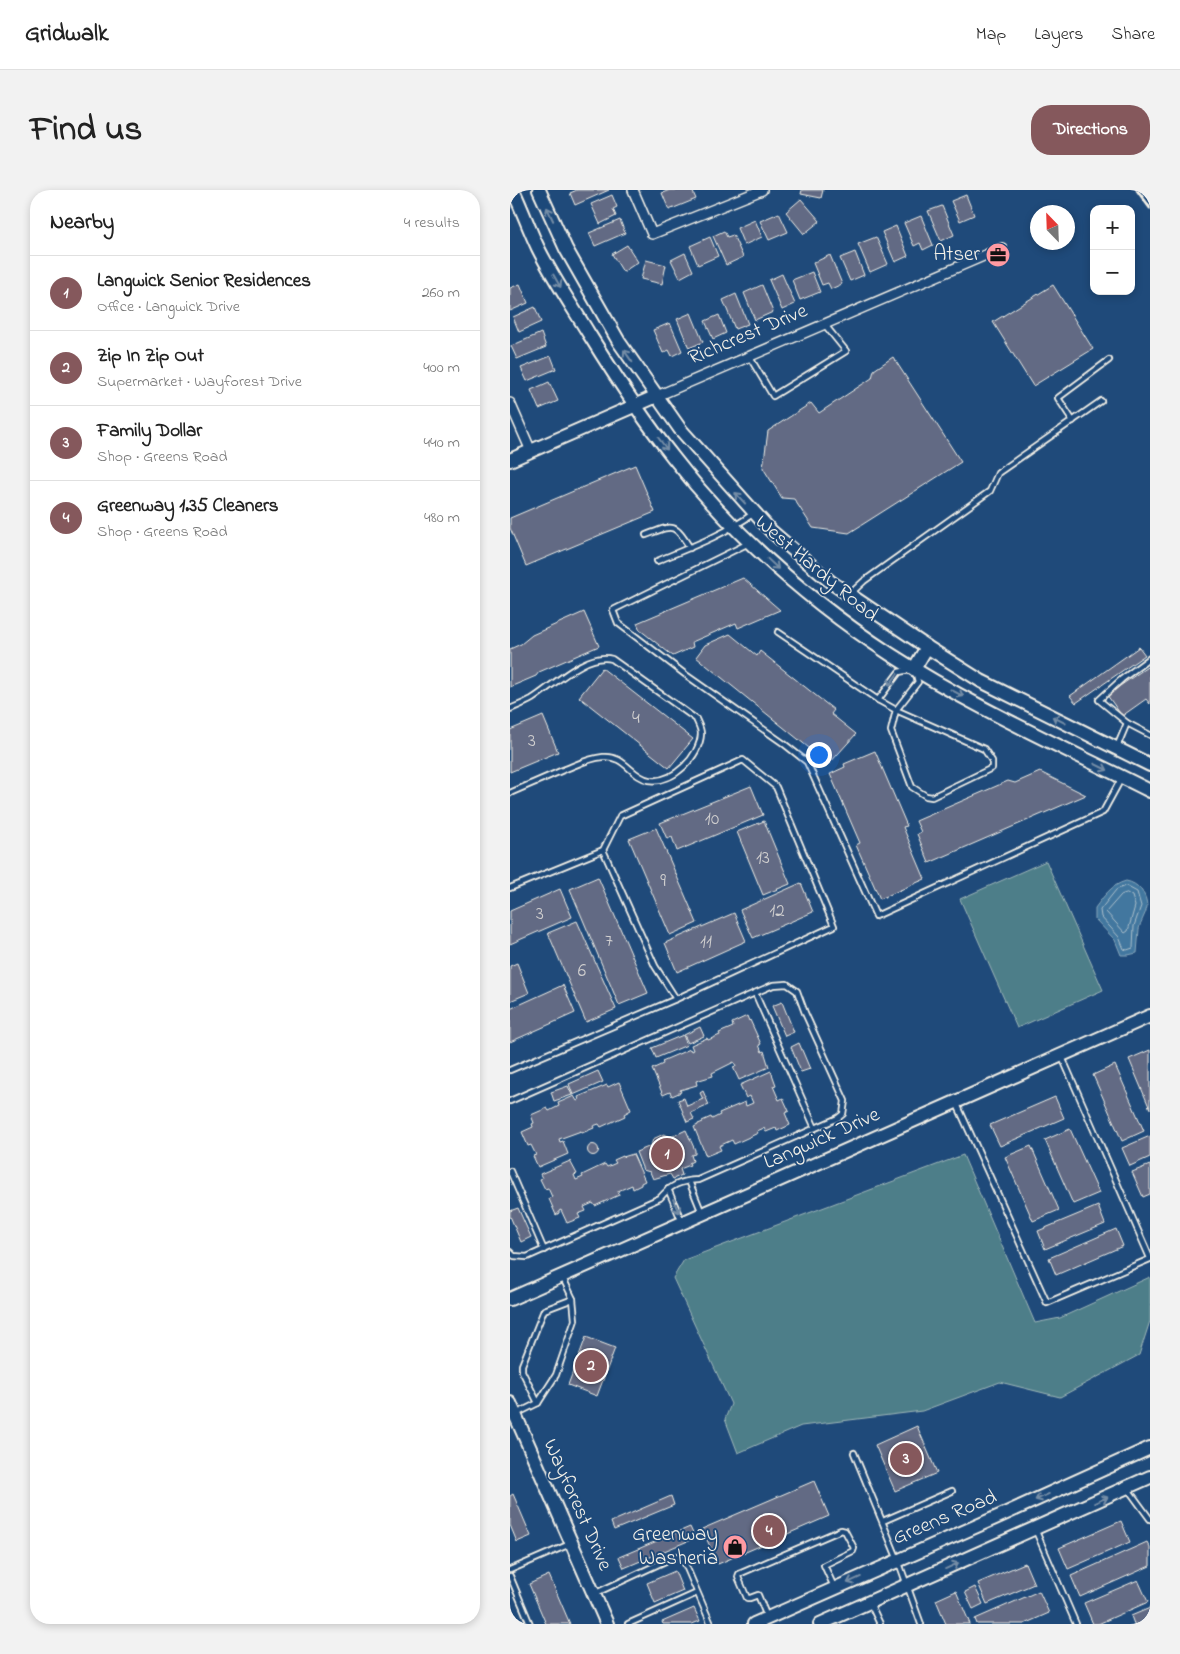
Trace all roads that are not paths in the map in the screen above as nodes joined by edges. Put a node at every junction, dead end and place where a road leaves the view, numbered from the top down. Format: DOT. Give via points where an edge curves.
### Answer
graph roads {
  1 [pos="513,190"];
  2 [pos="539,190"];
  3 [pos="633,190"];
  4 [pos="762,190"];
  5 [pos="1002,248"];
  6 [pos="824,324"];
  7 [pos="749,356"];
  8 [pos="1109,360"];
  9 [pos="656,396"];
  10 [pos="1101,401"];
  11 [pos="510,403"];
  12 [pos="634,405"];
  13 [pos="1073,421"];
  14 [pos="531,451"];
  15 [pos="510,460"];
  16 [pos="754,513"];
  17 [pos="735,527"];
  18 [pos="771,532"];
  19 [pos="646,536"];
  20 [pos="750,542"];
  21 [pos="690,548"];
  22 [pos="657,561"];
  23 [pos="849,595"];
  24 [pos="778,632"];
  25 [pos="927,648"];
  26 [pos="1150,658"];
  27 [pos="914,669"];
  28 [pos="878,700"];
  29 [pos="510,709"];
  30 [pos="896,710"];
  31 [pos="1127,723"];
  32 [pos="1150,735"];
  33 [pos="1117,748"];
  34 [pos="1150,765"];
  35 [pos="1122,777"];
  36 [pos="1150,791"];
  37 [pos="510,793"];
  38 [pos="603,850"];
  39 [pos="510,888"];
  40 [pos="755,993"];
  41 [pos="676,999"];
  42 [pos="1149,1019"];
  43 [pos="1061,1056"];
  44 [pos="510,1070"];
  45 [pos="510,1101"];
  46 [pos="956,1102"];
  47 [pos="815,1128"];
  48 [pos="510,1171"];
  49 [pos="689,1181"];
  50 [pos="668,1189"];
  51 [pos="702,1214"];
  52 [pos="683,1223"];
  53 [pos="544,1250"];
  54 [pos="510,1252"];
  55 [pos="1150,1258"];
  56 [pos="562,1276"];
  57 [pos="510,1299"];
  58 [pos="573,1299"];
  59 [pos="538,1403"];
  60 [pos="513,1409"];
  61 [pos="1150,1448"];
  62 [pos="854,1453"];
  63 [pos="1150,1477"];
  64 [pos="1127,1488"];
  65 [pos="952,1491"];
  66 [pos="1150,1519"];
  67 [pos="882,1521"];
  68 [pos="1035,1529"];
  69 [pos="572,1543"];
  70 [pos="898,1560"];
  71 [pos="510,1570"];
  72 [pos="510,1576"];
  73 [pos="908,1585"];
  74 [pos="835,1588"];
  75 [pos="697,1593"];
  76 [pos="594,1594"];
  77 [pos="870,1602"];
  78 [pos="768,1618"];
  79 [pos="632,1623"];
  80 [pos="710,1623"];
  81 [pos="530,1624"];
  82 [pos="607,1624"];
  83 [pos="704,1624"];
  84 [pos="754,1624"];
  85 [pos="820,1624"];
  86 [pos="880,1624"];
  87 [pos="921,1624"];
  88 [pos="1076,1624"];
  1 -- 12 [label="street, West Hardy Road, one-way" via="543,256"];
  9 -- 2 [label="street, West Hardy Road, one-way" via="593,298"];
  3 -- 4 [label="street" via="652,234"];
  5 -- 6 [label="street, Richcrest Drive"];
  6 -- 7 [label="street, Richcrest Drive"];
  6 -- 7 [label="lane" via="846,352 773,396"];
  7 -- 9 [label="street, Richcrest Drive"];
  8 -- 13 [label="lane" via="1058,398"];
  9 -- 12 [label="street, Richcrest Drive"];
  16 -- 9 [label="street, West Hardy Road, one-way" via="696,449"];
  10 -- 13 [label="lane"];
  11 -- 14 [label="street"];
  12 -- 14 [label="street, Richcrest Drive"];
  12 -- 17 [label="street, West Hardy Road, one-way" via="674,459"];
  13 -- 23 [label="lane" via="998,473 990,491"];
  14 -- 15 [label="street, Richcrest Drive"];
  16 -- 17 [label="lane"];
  16 -- 18 [label="street, West Hardy Road"];
  17 -- 20 [label="street, West Hardy Road"];
  17 -- 21 [label="lane"];
  18 -- 20 [label="street"];
  18 -- 23 [label="street, West Hardy Road"];
  19 -- 21 [label="lane" via="665,528 676,528"];
  20 -- 27 [label="street, West Hardy Road, one-way" via="827,608"];
  20 -- 35 [label="lane" via="613,610 618,623 807,762 876,916 1103,812"];
  21 -- 22 [label="lane"];
  23 -- 25 [label="street, West Hardy Road"];
  24 -- 28 [label="lane"];
  25 -- 27 [label="street"];
  33 -- 25 [label="street, West Hardy Road, one-way" via="982,680"];
  26 -- 31 [label="lane" via="1098,700"];
  27 -- 28 [label="lane, one-way" via="899,672"];
  27 -- 30 [label="lane" via="918,682"];
  27 -- 35 [label="street, West Hardy Road, one-way"];
  28 -- 30 [label="lane"];
  29 -- 37 [label="lane" via="530,701 565,674 606,657 696,719 701,734 684,768 656,781 641,777 618,759 604,756"];
  30 -- 30 [label="lane" via="891,731 912,787 919,792 932,797 992,768 992,761 984,749"];
  31 -- 32 [label="lane"];
  31 -- 33 [label="lane"];
  33 -- 34 [label="street, West Hardy Road"];
  35 -- 36 [label="street, West Hardy Road"];
  38 -- 39 [label="lane"];
  38 -- 41 [label="lane" via="656,966"];
  38 -- 41 [label="lane" via="620,816 744,760 776,786 834,926"];
  40 -- 45 [label="lane"];
  40 -- 47 [label="lane"];
  40 -- 47 [label="lane" via="781,983 797,991 845,1102 843,1114"];
  41 -- 44 [label="lane"];
  42 -- 43 [label="street, Langwick Drive"];
  43 -- 46 [label="street, Langwick Drive"];
  43 -- 55 [label="lane"];
  46 -- 51 [label="street, Langwick Drive"];
  46 -- 55 [label="lane" via="1047,1303"];
  47 -- 49 [label="lane" via="698,1180"];
  48 -- 53 [label="lane"];
  49 -- 50 [label="lane" via="678,1182"];
  49 -- 51 [label="lane"];
  50 -- 52 [label="lane, one-way"];
  50 -- 53 [label="lane" via="660,1198"];
  51 -- 52 [label="street, Langwick Drive"];
  52 -- 56 [label="street, Langwick Drive"];
  53 -- 54 [label="lane" via="522,1258"];
  56 -- 57 [label="street, Langwick Drive"];
  56 -- 58 [label="lane"];
  58 -- 59 [label="lane" via="575,1320 556,1375"];
  58 -- 59 [label="lane" via="544,1310 522,1365"];
  59 -- 60 [label="lane"];
  60 -- 69 [label="street, Wayforest Drive"];
  61 -- 70 [label="street, Greens Road, one-way"];
  62 -- 67 [label="lane"];
  63 -- 64 [label="street"];
  64 -- 66 [label="lane"];
  68 -- 64 [label="street, one-way"];
  65 -- 67 [label="lane"];
  67 -- 70 [label="lane"];
  73 -- 68 [label="street, one-way"];
  68 -- 88 [label="lane"];
  69 -- 71 [label="lane"];
  69 -- 76 [label="street, Wayforest Drive"];
  70 -- 73 [label="lane"];
  70 -- 74 [label="street, Greens Road, one-way"];
  72 -- 81 [label="lane"];
  73 -- 77 [label="street"];
  73 -- 87 [label="lane"];
  74 -- 78 [label="street, Greens Road"];
  74 -- 78 [label="lane" via="824,1565 854,1548 845,1531 841,1530 739,1574 747,1598 758,1595"];
  75 -- 76 [label="lane" via="683,1559 676,1556"];
  75 -- 79 [label="lane"];
  75 -- 80 [label="lane"];
  76 -- 82 [label="street, Wayforest Drive"];
  77 -- 85 [label="street"];
  77 -- 86 [label="lane"];
  78 -- 84 [label="street, Greens Road"];
  80 -- 83 [label="lane"];
}
